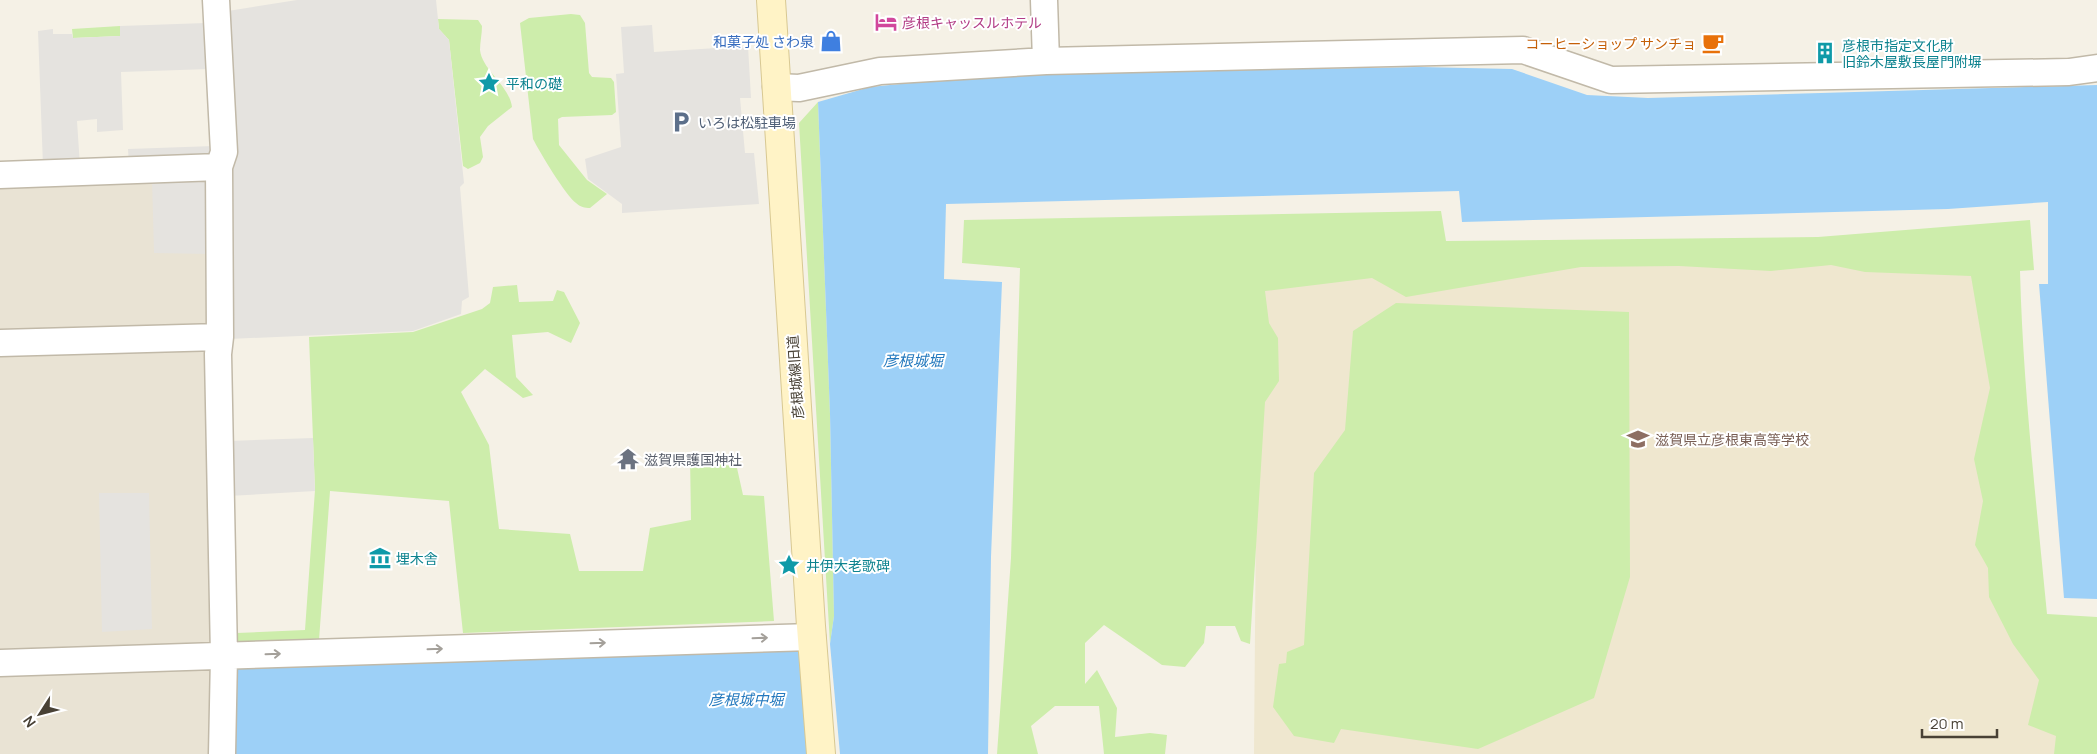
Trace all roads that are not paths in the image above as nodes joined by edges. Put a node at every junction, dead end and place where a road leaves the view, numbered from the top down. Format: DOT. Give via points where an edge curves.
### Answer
graph roads {
  1 [pos="216,0"];
  2 [pos="771,0"];
  3 [pos="1044,0"];
  4 [pos="1046,61"];
  5 [pos="2097,68"];
  6 [pos="776,87"];
  7 [pos="219,168"];
  8 [pos="0,175"];
  9 [pos="220,336"];
  10 [pos="0,343"];
  11 [pos="812,637"];
  12 [pos="224,656"];
  13 [pos="0,663"];
  14 [pos="222,754"];
  15 [pos="821,754"];
  1 -- 7 [label="street" via="224,152"];
  2 -- 6 [label="street, 彦根城線旧道"];
  3 -- 4 [label="street"];
  4 -- 5 [label="street" via="1523,50 1611,80 2069,72"];
  4 -- 6 [label="street" via="880,72 799,88"];
  6 -- 11 [label="street, 彦根城線旧道"];
  7 -- 8 [label="street"];
  7 -- 9 [label="street"];
  9 -- 10 [label="street"];
  9 -- 12 [label="street"];
  12 -- 11 [label="street, one-way"];
  11 -- 15 [label="street, 彦根城線旧道"];
  12 -- 13 [label="street"];
  12 -- 14 [label="street"];
}
